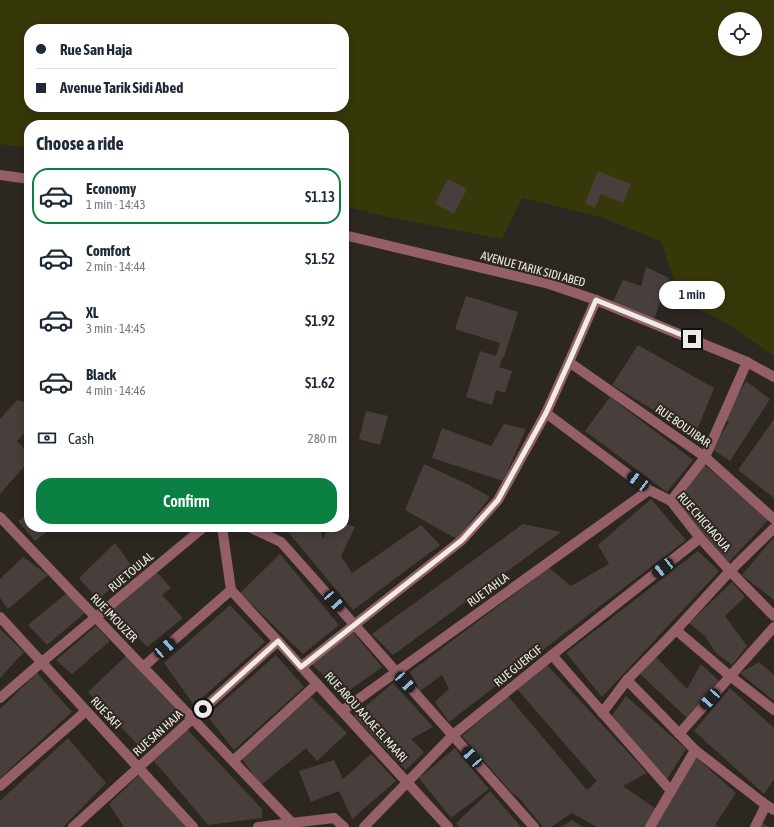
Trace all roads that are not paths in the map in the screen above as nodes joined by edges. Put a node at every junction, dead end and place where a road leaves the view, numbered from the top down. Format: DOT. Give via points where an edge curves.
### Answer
graph roads {
  1 [pos="0,175"];
  2 [pos="24,178"];
  3 [pos="349,236"];
  4 [pos="596,300"];
  5 [pos="569,362"];
  6 [pos="747,362"];
  7 [pos="774,377"];
  8 [pos="546,413"];
  9 [pos="705,457"];
  10 [pos="649,490"];
  11 [pos="671,501"];
  12 [pos="0,518"];
  13 [pos="774,519"];
  14 [pos="774,528"];
  15 [pos="198,532"];
  16 [pos="223,532"];
  17 [pos="260,532"];
  18 [pos="700,538"];
  19 [pos="730,571"];
  20 [pos="231,590"];
  21 [pos="774,616"];
  22 [pos="0,617"];
  23 [pos="96,618"];
  24 [pos="355,625"];
  25 [pos="774,628"];
  26 [pos="676,630"];
  27 [pos="278,641"];
  28 [pos="552,655"];
  29 [pos="42,662"];
  30 [pos="143,667"];
  31 [pos="301,667"];
  32 [pos="396,672"];
  33 [pos="730,676"];
  34 [pos="627,680"];
  35 [pos="318,684"];
  36 [pos="0,698"];
  37 [pos="774,710"];
  38 [pos="86,711"];
  39 [pos="342,711"];
  40 [pos="602,712"];
  41 [pos="193,719"];
  42 [pos="679,734"];
  43 [pos="453,735"];
  44 [pos="695,750"];
  45 [pos="233,761"];
  46 [pos="138,768"];
  47 [pos="407,782"];
  48 [pos="0,786"];
  49 [pos="671,791"];
  50 [pos="770,807"];
  51 [pos="292,823"];
  52 [pos="73,827"];
  53 [pos="192,827"];
  54 [pos="258,827"];
  55 [pos="344,827"];
  56 [pos="364,827"];
  57 [pos="448,827"];
  58 [pos="534,827"];
  59 [pos="650,827"];
  60 [pos="755,827"];
  1 -- 2 [label="street"];
  3 -- 4 [label="street, AVENUE TARIK SIDI ABED" via="549,284"];
  4 -- 5 [label="street"];
  4 -- 6 [label="street, AVENUE TARIK SIDI ABED"];
  5 -- 8 [label="street"];
  5 -- 9 [label="street, RUE BOUJIBAR"];
  6 -- 7 [label="street, AVENUE TARIK SIDI ABED"];
  6 -- 9 [label="street"];
  8 -- 10 [label="street, RUE CHICHAOUA"];
  8 -- 24 [label="street" via="498,500 462,540"];
  9 -- 11 [label="street"];
  9 -- 13 [label="street, RUE BOUJIBAR"];
  10 -- 11 [label="street, RUE CHICHAOUA"];
  10 -- 32 [label="street, RUE TAHLA"];
  11 -- 18 [label="street, RUE CHICHAOUA"];
  12 -- 23 [label="street, RUE IMOUZER"];
  14 -- 19 [label="street"];
  15 -- 23 [label="street, RUE TOULAL"];
  16 -- 20 [label="street"];
  17 -- 24 [label="street" via="281,542"];
  18 -- 19 [label="street, RUE CHICHAOUA"];
  18 -- 28 [label="street, RUE GUERCIF"];
  19 -- 21 [label="street, RUE CHICHAOUA"];
  19 -- 26 [label="street"];
  20 -- 27 [label="street, RUE ABOU AALAE EL MAARI"];
  20 -- 30 [label="street"];
  22 -- 29 [label="street, RUE SAFI"];
  23 -- 29 [label="street, RUE TOULAL"];
  23 -- 30 [label="street, RUE IMOUZER"];
  24 -- 31 [label="street"];
  24 -- 32 [label="street"];
  25 -- 33 [label="street"];
  26 -- 33 [label="street"];
  26 -- 34 [label="street"];
  27 -- 31 [label="street, RUE ABOU AALAE EL MAARI"];
  27 -- 41 [label="street, RUE SAN HAJA"];
  28 -- 40 [label="street"];
  28 -- 43 [label="street, RUE GUERCIF"];
  29 -- 36 [label="street, RUE TOULAL"];
  29 -- 38 [label="street, RUE SAFI"];
  30 -- 41 [label="street, RUE IMOUZER"];
  31 -- 35 [label="street, RUE ABOU AALAE EL MAARI"];
  32 -- 39 [label="street, RUE TAHLA"];
  32 -- 43 [label="street"];
  33 -- 37 [label="street"];
  33 -- 42 [label="street"];
  34 -- 40 [label="street"];
  34 -- 42 [label="street"];
  35 -- 39 [label="street, RUE ABOU AALAE EL MAARI"];
  35 -- 45 [label="street"];
  38 -- 46 [label="street, RUE SAFI"];
  38 -- 48 [label="street"];
  39 -- 47 [label="street, RUE ABOU AALAE EL MAARI"];
  40 -- 49 [label="street"];
  41 -- 45 [label="street, RUE IMOUZER"];
  41 -- 46 [label="street, RUE SAN HAJA"];
  42 -- 44 [label="street"];
  43 -- 47 [label="street, RUE GUERCIF"];
  43 -- 58 [label="street"];
  44 -- 49 [label="street"];
  44 -- 50 [label="street"];
  45 -- 51 [label="street, RUE IMOUZER"];
  46 -- 52 [label="street, RUE SAN HAJA"];
  46 -- 53 [label="street, RUE SAFI"];
  47 -- 56 [label="street, RUE GUERCIF"];
  47 -- 57 [label="street, RUE ABOU AALAE EL MAARI"];
  49 -- 59 [label="street"];
  50 -- 60 [label="street"];
  51 -- 54 [label="street"];
  51 -- 55 [label="street" via="334,818"];
}
